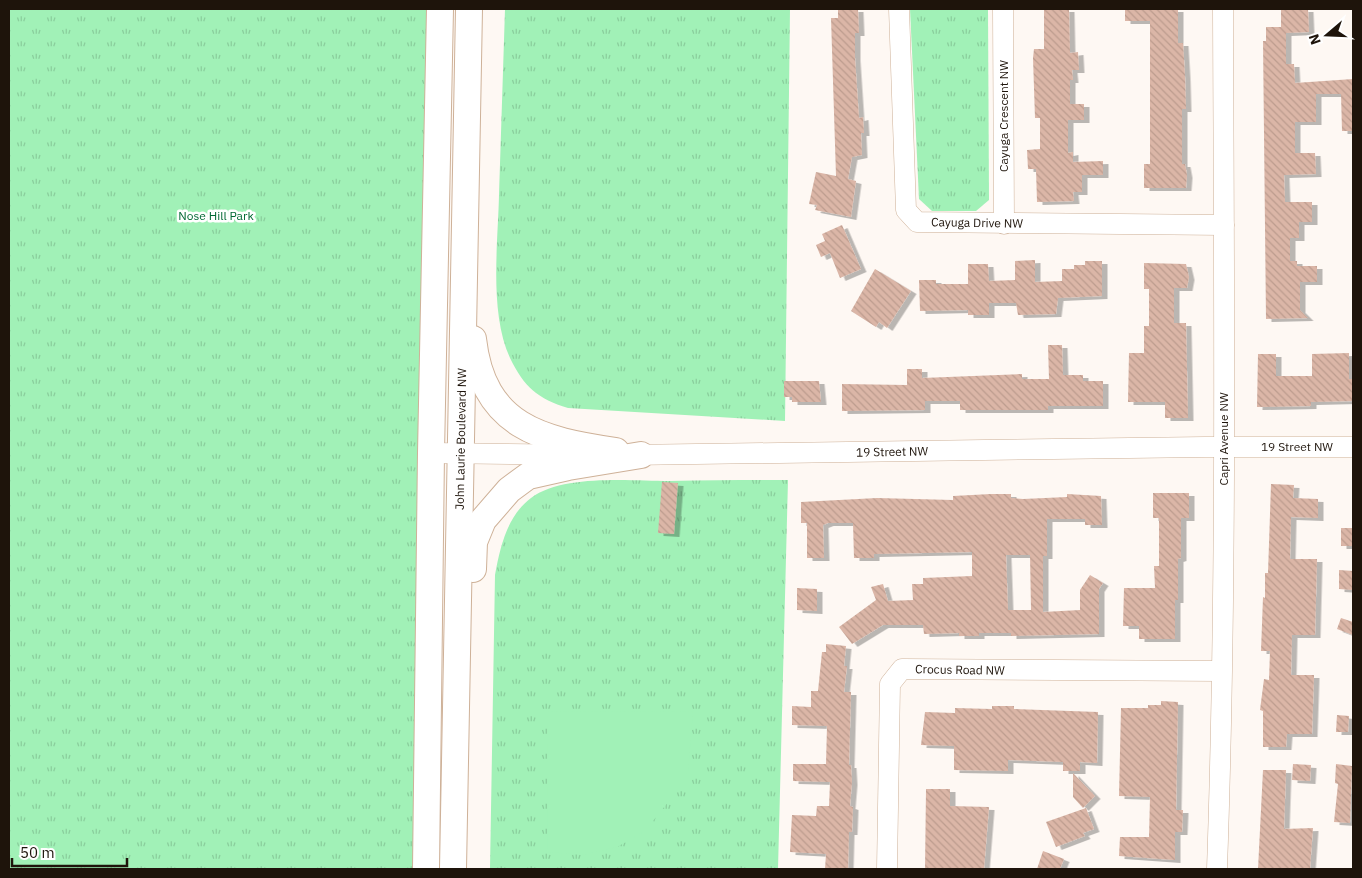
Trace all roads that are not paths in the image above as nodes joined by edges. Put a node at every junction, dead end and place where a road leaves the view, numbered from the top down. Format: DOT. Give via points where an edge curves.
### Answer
graph roads {
  1 [pos="440,9"];
  2 [pos="469,9"];
  3 [pos="899,9"];
  4 [pos="1003,9"];
  5 [pos="1222,9"];
  6 [pos="1004,224"];
  7 [pos="1224,225"];
  8 [pos="465,246"];
  9 [pos="1225,447"];
  10 [pos="1353,447"];
  11 [pos="430,453"];
  12 [pos="460,454"];
  13 [pos="641,455"];
  14 [pos="1221,671"];
  15 [pos="453,828"];
  16 [pos="426,869"];
  17 [pos="453,869"];
  18 [pos="887,869"];
  19 [pos="1217,869"];
  1 -- 11 [label="main road"];
  2 -- 8 [label="main road, John Laurie Boulevard NW"];
  3 -- 6 [label="street, Cayuga Drive NW" via="906,210 917,222"];
  4 -- 6 [label="street, Cayuga Crescent NW"];
  5 -- 7 [label="street, Capri Avenue NW"];
  6 -- 7 [label="street, Cayuga Drive NW"];
  7 -- 9 [label="street, Capri Avenue NW"];
  8 -- 12 [label="main road, John Laurie Boulevard NW"];
  8 -- 13 [label="main road" via="475,358 493,400 529,431 570,444"];
  9 -- 10 [label="street, 19 Street NW"];
  9 -- 13 [label="street, 19 Street NW"];
  9 -- 14 [label="street, Capri Avenue NW"];
  11 -- 12 [label="street, 19 Street NW"];
  11 -- 16 [label="main road"];
  12 -- 13 [label="street, 19 Street NW"];
  12 -- 15 [label="main road, John Laurie Boulevard NW"];
  13 -- 15 [label="main road" via="528,476 509,490 484,520 474,542 463,758"];
  14 -- 18 [label="street, Crocus Road NW" via="902,669 890,684"];
  14 -- 19 [label="street, Capri Avenue NW"];
  15 -- 17 [label="main road, John Laurie Boulevard NW"];
}
